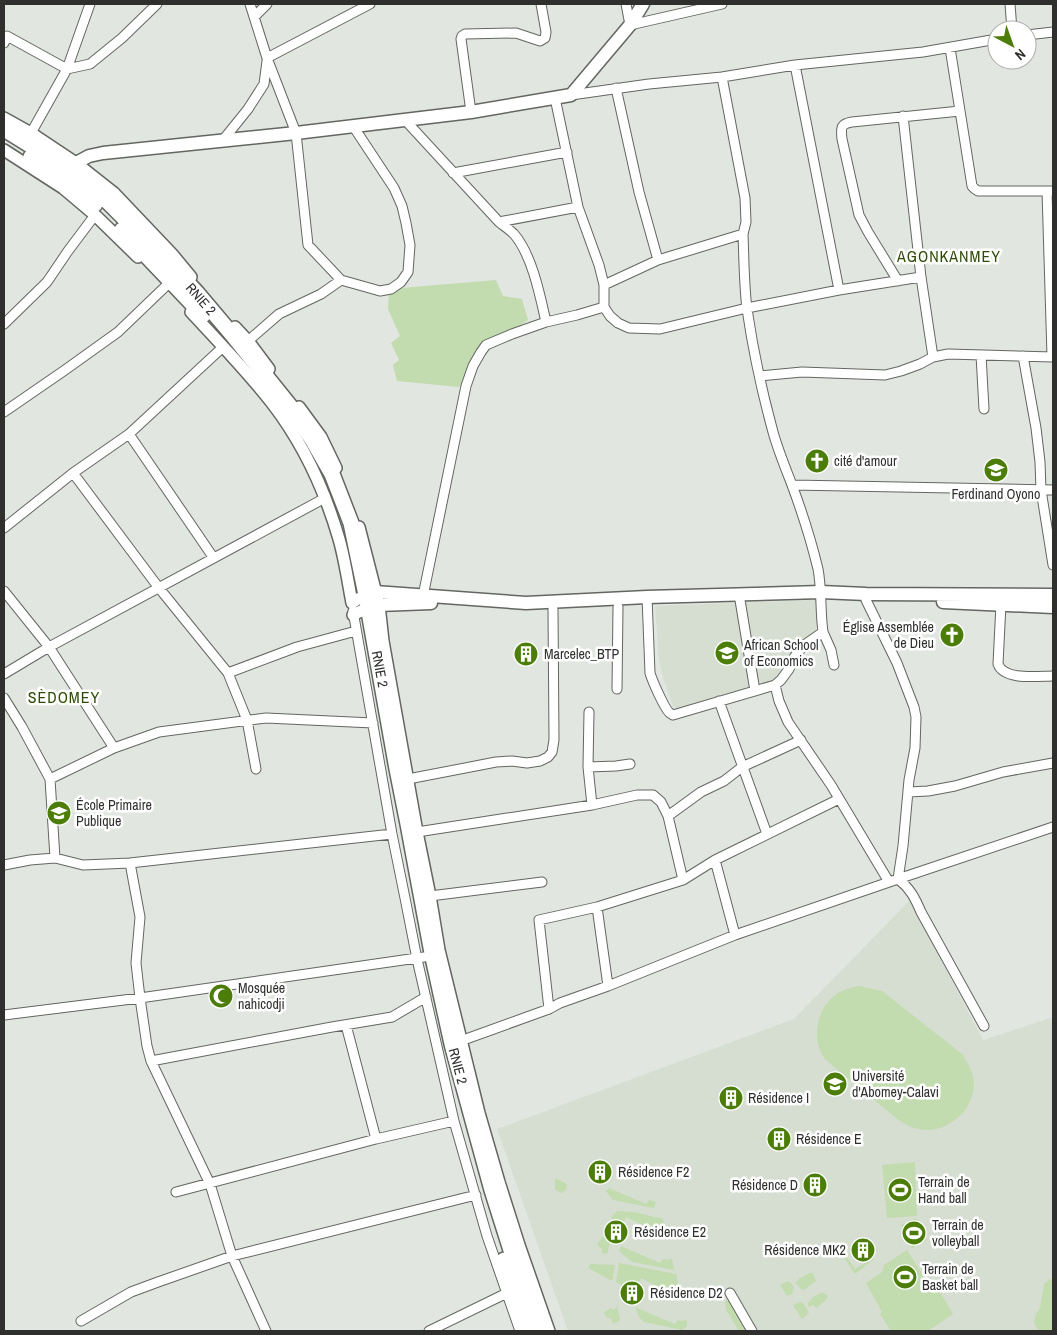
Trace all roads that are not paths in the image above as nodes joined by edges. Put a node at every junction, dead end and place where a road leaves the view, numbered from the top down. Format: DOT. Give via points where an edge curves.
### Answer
graph roads {
  1 [pos="89,4"];
  2 [pos="157,4"];
  3 [pos="250,4"];
  4 [pos="267,4"];
  5 [pos="370,4"];
  6 [pos="541,4"];
  7 [pos="626,4"];
  8 [pos="643,4"];
  9 [pos="722,4"];
  10 [pos="1010,4"];
  11 [pos="255,16"];
  12 [pos="1011,20"];
  13 [pos="630,25"];
  14 [pos="1053,32"];
  15 [pos="1037,34"];
  16 [pos="987,41"];
  17 [pos="4,43"];
  18 [pos="950,48"];
  19 [pos="267,58"];
  20 [pos="794,65"];
  21 [pos="67,69"];
  22 [pos="722,77"];
  23 [pos="616,88"];
  24 [pos="571,95"];
  25 [pos="555,98"];
  26 [pos="960,110"];
  27 [pos="470,112"];
  28 [pos="903,116"];
  29 [pos="4,118"];
  30 [pos="405,120"];
  31 [pos="353,126"];
  32 [pos="4,129"];
  33 [pos="31,133"];
  34 [pos="296,133"];
  35 [pos="4,140"];
  36 [pos="223,140"];
  37 [pos="4,150"];
  38 [pos="567,152"];
  39 [pos="71,171"];
  40 [pos="453,173"];
  41 [pos="1050,191"];
  42 [pos="578,207"];
  43 [pos="95,215"];
  44 [pos="499,222"];
  45 [pos="743,234"];
  46 [pos="658,260"];
  47 [pos="921,277"];
  48 [pos="341,280"];
  49 [pos="898,281"];
  50 [pos="167,285"];
  51 [pos="604,285"];
  52 [pos="839,290"];
  53 [pos="604,307"];
  54 [pos="747,308"];
  55 [pos="546,322"];
  56 [pos="4,324"];
  57 [pos="248,342"];
  58 [pos="223,347"];
  59 [pos="981,355"];
  60 [pos="1023,356"];
  61 [pos="932,357"];
  62 [pos="1052,357"];
  63 [pos="760,376"];
  64 [pos="984,409"];
  65 [pos="4,412"];
  66 [pos="128,434"];
  67 [pos="73,473"];
  68 [pos="792,485"];
  69 [pos="1041,490"];
  70 [pos="1053,490"];
  71 [pos="325,498"];
  72 [pos="4,528"];
  73 [pos="213,557"];
  74 [pos="1053,565"];
  75 [pos="159,588"];
  76 [pos="4,592"];
  77 [pos="1053,595"];
  78 [pos="423,596"];
  79 [pos="821,596"];
  80 [pos="740,598"];
  81 [pos="932,598"];
  82 [pos="866,600"];
  83 [pos="648,602"];
  84 [pos="364,603"];
  85 [pos="1001,604"];
  86 [pos="1053,606"];
  87 [pos="618,607"];
  88 [pos="553,609"];
  89 [pos="356,631"];
  90 [pos="823,632"];
  91 [pos="49,647"];
  92 [pos="834,665"];
  93 [pos="228,673"];
  94 [pos="4,674"];
  95 [pos="1053,676"];
  96 [pos="775,685"];
  97 [pos="617,689"];
  98 [pos="755,690"];
  99 [pos="4,698"];
  100 [pos="719,701"];
  101 [pos="589,712"];
  102 [pos="247,720"];
  103 [pos="373,723"];
  104 [pos="801,740"];
  105 [pos="114,748"];
  106 [pos="1053,763"];
  107 [pos="630,764"];
  108 [pos="588,767"];
  109 [pos="742,767"];
  110 [pos="256,769"];
  111 [pos="50,779"];
  112 [pos="408,779"];
  113 [pos="909,792"];
  114 [pos="840,799"];
  115 [pos="592,805"];
  116 [pos="668,816"];
  117 [pos="1053,827"];
  118 [pos="417,832"];
  119 [pos="392,834"];
  120 [pos="767,834"];
  121 [pos="55,858"];
  122 [pos="715,860"];
  123 [pos="130,863"];
  124 [pos="4,865"];
  125 [pos="898,879"];
  126 [pos="683,880"];
  127 [pos="542,882"];
  128 [pos="889,882"];
  129 [pos="430,896"];
  130 [pos="597,907"];
  131 [pos="735,935"];
  132 [pos="421,958"];
  133 [pos="608,986"];
  134 [pos="426,997"];
  135 [pos="140,998"];
  136 [pos="549,1009"];
  137 [pos="4,1015"];
  138 [pos="346,1025"];
  139 [pos="984,1026"];
  140 [pos="457,1043"];
  141 [pos="151,1061"];
  142 [pos="454,1121"];
  143 [pos="376,1139"];
  144 [pos="210,1184"];
  145 [pos="176,1192"];
  146 [pos="476,1195"];
  147 [pos="232,1256"];
  148 [pos="507,1293"];
  149 [pos="730,1293"];
  150 [pos="81,1321"];
  151 [pos="266,1331"];
  152 [pos="429,1331"];
  153 [pos="520,1331"];
  154 [pos="528,1331"];
  155 [pos="540,1331"];
  156 [pos="549,1331"];
  157 [pos="752,1331"];
  1 -- 21 [label="street"];
  2 -- 21 [label="street" via="90,64"];
  3 -- 11 [label="street"];
  4 -- 11 [label="street"];
  5 -- 19 [label="street"];
  6 -- 27 [label="street" via="546,32 540,41 516,33 462,36"];
  7 -- 13 [label="street"];
  8 -- 13 [label="main road"];
  9 -- 13 [label="street"];
  10 -- 12 [label="street"];
  11 -- 19 [label="street"];
  13 -- 24 [label="main road"];
  14 -- 15 [label="street"];
  16 -- 18 [label="street"];
  17 -- 21 [label="street" via="7,36"];
  18 -- 20 [label="street"];
  18 -- 26 [label="street"];
  19 -- 34 [label="street"];
  19 -- 36 [label="street" via="264,84"];
  20 -- 22 [label="street"];
  20 -- 52 [label="street"];
  21 -- 33 [label="street"];
  22 -- 23 [label="street"];
  22 -- 45 [label="street" via="745,198"];
  23 -- 24 [label="street"];
  23 -- 46 [label="street"];
  24 -- 25 [label="main road"];
  25 -- 27 [label="main road"];
  25 -- 38 [label="street"];
  26 -- 28 [label="street"];
  26 -- 41 [label="street" via="975,189"];
  27 -- 30 [label="main road"];
  28 -- 47 [label="street"];
  28 -- 49 [label="street" via="844,124 841,132 859,215"];
  29 -- 33 [label="street"];
  30 -- 31 [label="main road"];
  30 -- 40 [label="street"];
  31 -- 34 [label="main road"];
  31 -- 48 [label="street" via="394,188 402,206 410,245 408,272 392,289 380,291"];
  32 -- 39 [label="highway, RNIE 2 / RNIE 2"];
  33 -- 39 [label="street"];
  34 -- 36 [label="main road"];
  34 -- 48 [label="street" via="308,245"];
  35 -- 39 [label="highway, RNIE 2 / RNIE 2"];
  36 -- 39 [label="main road" via="103,152 89,156"];
  37 -- 43 [label="street" via="63,188"];
  38 -- 40 [label="street"];
  38 -- 42 [label="street"];
  39 -- 57 [label="street" via="114,194 172,254"];
  39 -- 84 [label="highway, RNIE 2 / RNIE 2" via="108,202 169,263 289,405 312,438 332,474 351,523"];
  40 -- 44 [label="street"];
  41 -- 62 [label="street"];
  42 -- 44 [label="street"];
  42 -- 51 [label="street" via="600,265"];
  43 -- 50 [label="street"];
  43 -- 56 [label="street" via="47,282"];
  44 -- 55 [label="street" via="514,233 526,252"];
  45 -- 46 [label="street"];
  45 -- 54 [label="street"];
  46 -- 51 [label="street"];
  47 -- 49 [label="street"];
  47 -- 61 [label="street"];
  48 -- 57 [label="street" via="321,294 278,314"];
  49 -- 52 [label="street"];
  50 -- 58 [label="street"];
  50 -- 65 [label="street" via="118,332"];
  51 -- 53 [label="street"];
  52 -- 54 [label="street"];
  53 -- 54 [label="street" via="618,323 629,328 660,329"];
  53 -- 55 [label="street"];
  54 -- 63 [label="street"];
  55 -- 78 [label="street" via="486,345 474,366 466,386"];
  57 -- 84 [label="street" via="321,437 339,472 359,527"];
  58 -- 66 [label="street"];
  58 -- 71 [label="street" via="272,404 299,444"];
  59 -- 60 [label="street"];
  59 -- 61 [label="street"];
  59 -- 64 [label="street"];
  60 -- 62 [label="street"];
  60 -- 69 [label="street" via="1036,428"];
  61 -- 63 [label="street" via="885,375 802,372"];
  63 -- 68 [label="street" via="772,431"];
  66 -- 67 [label="street"];
  66 -- 73 [label="street"];
  67 -- 72 [label="street"];
  67 -- 75 [label="street"];
  68 -- 69 [label="street"];
  68 -- 79 [label="street" via="818,570"];
  69 -- 70 [label="street"];
  69 -- 74 [label="street"];
  71 -- 73 [label="street"];
  71 -- 84 [label="street" via="346,569"];
  73 -- 75 [label="street"];
  75 -- 91 [label="street"];
  75 -- 93 [label="street"];
  76 -- 91 [label="street"];
  77 -- 81 [label="main road"];
  78 -- 83 [label="main road" via="526,603"];
  78 -- 84 [label="main road" via="397,592"];
  79 -- 80 [label="main road"];
  79 -- 81 [label="main road" via="866,594"];
  79 -- 82 [label="main road"];
  79 -- 90 [label="street"];
  80 -- 83 [label="main road"];
  80 -- 98 [label="street"];
  81 -- 82 [label="main road"];
  81 -- 85 [label="main road"];
  82 -- 113 [label="street" via="915,712 915,748"];
  83 -- 87 [label="main road"];
  83 -- 100 [label="street" via="650,673 669,713 678,714"];
  84 -- 88 [label="main road"];
  84 -- 89 [label="street"];
  84 -- 112 [label="street" via="383,641"];
  84 -- 132 [label="highway, RNIE 2 / RNIE 2" via="368,664"];
  84 -- 140 [label="highway, RNIE 2 / RNIE 2" via="432,953"];
  85 -- 86 [label="main road"];
  85 -- 95 [label="street" via="1000,668 1008,674 1026,677"];
  87 -- 88 [label="main road"];
  87 -- 97 [label="street"];
  88 -- 112 [label="street" via="554,740 548,757 527,763 496,762"];
  89 -- 93 [label="street" via="297,647"];
  89 -- 103 [label="street"];
  90 -- 92 [label="street"];
  90 -- 96 [label="street" via="802,646 785,675"];
  91 -- 94 [label="street"];
  91 -- 105 [label="street"];
  93 -- 102 [label="street"];
  96 -- 98 [label="street"];
  96 -- 104 [label="street" via="788,722"];
  98 -- 100 [label="street"];
  99 -- 111 [label="street"];
  100 -- 109 [label="street"];
  101 -- 108 [label="street"];
  102 -- 103 [label="street"];
  102 -- 105 [label="street" via="159,732"];
  102 -- 110 [label="street"];
  103 -- 119 [label="street"];
  104 -- 109 [label="street"];
  104 -- 114 [label="street"];
  105 -- 111 [label="street"];
  106 -- 113 [label="street" via="1003,772 955,786"];
  107 -- 108 [label="street"];
  108 -- 115 [label="street"];
  109 -- 116 [label="street"];
  109 -- 120 [label="street"];
  111 -- 121 [label="street"];
  112 -- 118 [label="street"];
  113 -- 125 [label="street"];
  114 -- 120 [label="street"];
  114 -- 128 [label="street"];
  115 -- 116 [label="street" via="652,795 661,802"];
  115 -- 118 [label="street"];
  116 -- 126 [label="street"];
  117 -- 125 [label="street"];
  118 -- 129 [label="street"];
  119 -- 123 [label="street"];
  119 -- 132 [label="street"];
  120 -- 122 [label="street"];
  121 -- 123 [label="street" via="83,865"];
  121 -- 124 [label="street"];
  122 -- 126 [label="street"];
  122 -- 131 [label="street"];
  123 -- 135 [label="street" via="140,917 136,963"];
  125 -- 128 [label="street"];
  125 -- 139 [label="street" via="912,892"];
  126 -- 130 [label="street"];
  127 -- 129 [label="street"];
  128 -- 131 [label="street"];
  129 -- 140 [label="street"];
  130 -- 133 [label="street"];
  130 -- 136 [label="street" via="539,920"];
  131 -- 133 [label="street"];
  132 -- 134 [label="street"];
  132 -- 135 [label="street"];
  132 -- 154 [label="highway, RNIE 2 / RNIE 2" via="463,1118"];
  133 -- 136 [label="street"];
  134 -- 138 [label="street" via="392,1017"];
  134 -- 142 [label="street"];
  135 -- 137 [label="street"];
  135 -- 141 [label="street"];
  136 -- 140 [label="street"];
  138 -- 141 [label="street"];
  138 -- 143 [label="street"];
  140 -- 155 [label="highway, RNIE 2 / RNIE 2" via="492,1190"];
  140 -- 156 [label="street"];
  141 -- 144 [label="street"];
  142 -- 143 [label="street"];
  142 -- 146 [label="street"];
  143 -- 144 [label="street"];
  144 -- 145 [label="street"];
  144 -- 147 [label="street"];
  146 -- 147 [label="street"];
  146 -- 148 [label="street"];
  147 -- 150 [label="street" via="131,1292"];
  147 -- 151 [label="street"];
  148 -- 152 [label="street"];
  148 -- 153 [label="street"];
  149 -- 157 [label="street"];
}
